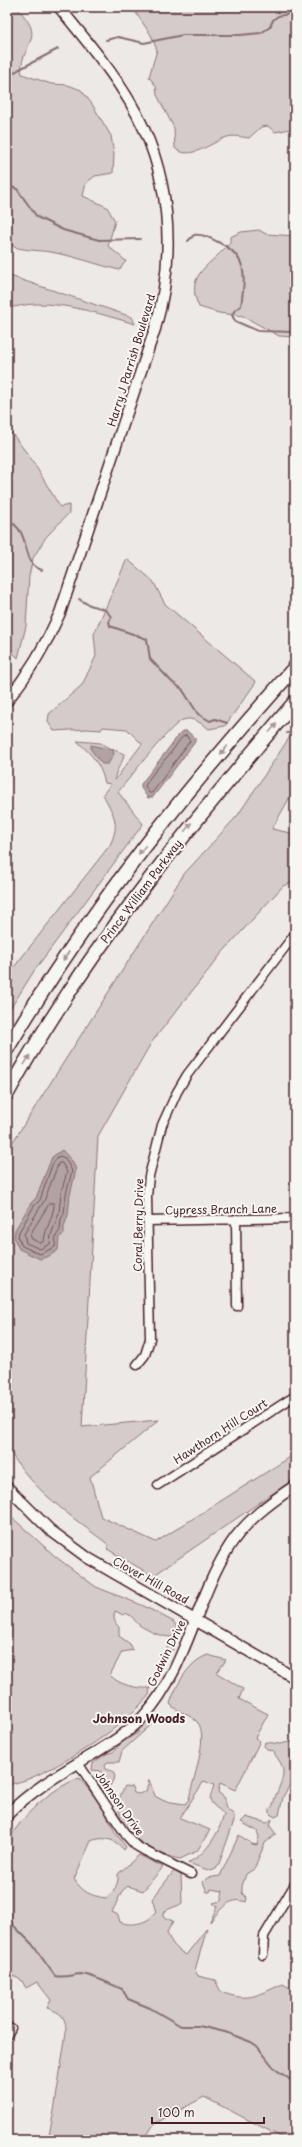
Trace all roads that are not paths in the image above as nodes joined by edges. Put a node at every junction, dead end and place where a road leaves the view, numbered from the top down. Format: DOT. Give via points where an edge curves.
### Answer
graph roads {
  1 [pos="59,7"];
  2 [pos="295,667"];
  3 [pos="7,701"];
  4 [pos="295,702"];
  5 [pos="295,934"];
  6 [pos="7,1049"];
  7 [pos="7,1094"];
  8 [pos="295,1218"];
  9 [pos="236,1219"];
  10 [pos="147,1221"];
  11 [pos="237,1306"];
  12 [pos="137,1365"];
  13 [pos="295,1396"];
  14 [pos="158,1485"];
  15 [pos="295,1486"];
  16 [pos="7,1488"];
  17 [pos="196,1619"];
  18 [pos="295,1678"];
  19 [pos="78,1763"];
  20 [pos="7,1816"];
  21 [pos="192,1874"];
  22 [pos="295,1884"];
  23 [pos="263,1955"];
  1 -- 3 [label="street, Harry J Parrish Boulevard" via="112,74 130,101 145,131 164,196 168,261 164,298 156,329 63,606 40,654"];
  2 -- 6 [label="highway, Prince William Parkway, one-way" via="164,822 113,888 59,966"];
  7 -- 4 [label="highway, Prince William Parkway, one-way" via="69,991 129,905 194,820"];
  5 -- 10 [label="street, Coral Berry Drive" via="177,1092 162,1125 152,1160 147,1196"];
  8 -- 9 [label="street, Cypress Branch Lane"];
  9 -- 10 [label="street, Cypress Branch Lane"];
  9 -- 11 [label="street"];
  10 -- 12 [label="street, Coral Berry Drive" via="150,1339 145,1355"];
  13 -- 14 [label="street, Hawthorn Hill Court"];
  15 -- 17 [label="street, Godwin Drive" via="260,1512 235,1540 217,1568"];
  16 -- 17 [label="street, Clover Hill Road" via="68,1545"];
  17 -- 18 [label="street, Clover Hill Road"];
  17 -- 19 [label="street, Godwin Drive" via="168,1681 144,1716 122,1736"];
  19 -- 20 [label="street, Godwin Drive" via="29,1795"];
  19 -- 21 [label="street, Johnson Drive" via="135,1845"];
  22 -- 23 [label="street" via="264,1936"];
}
